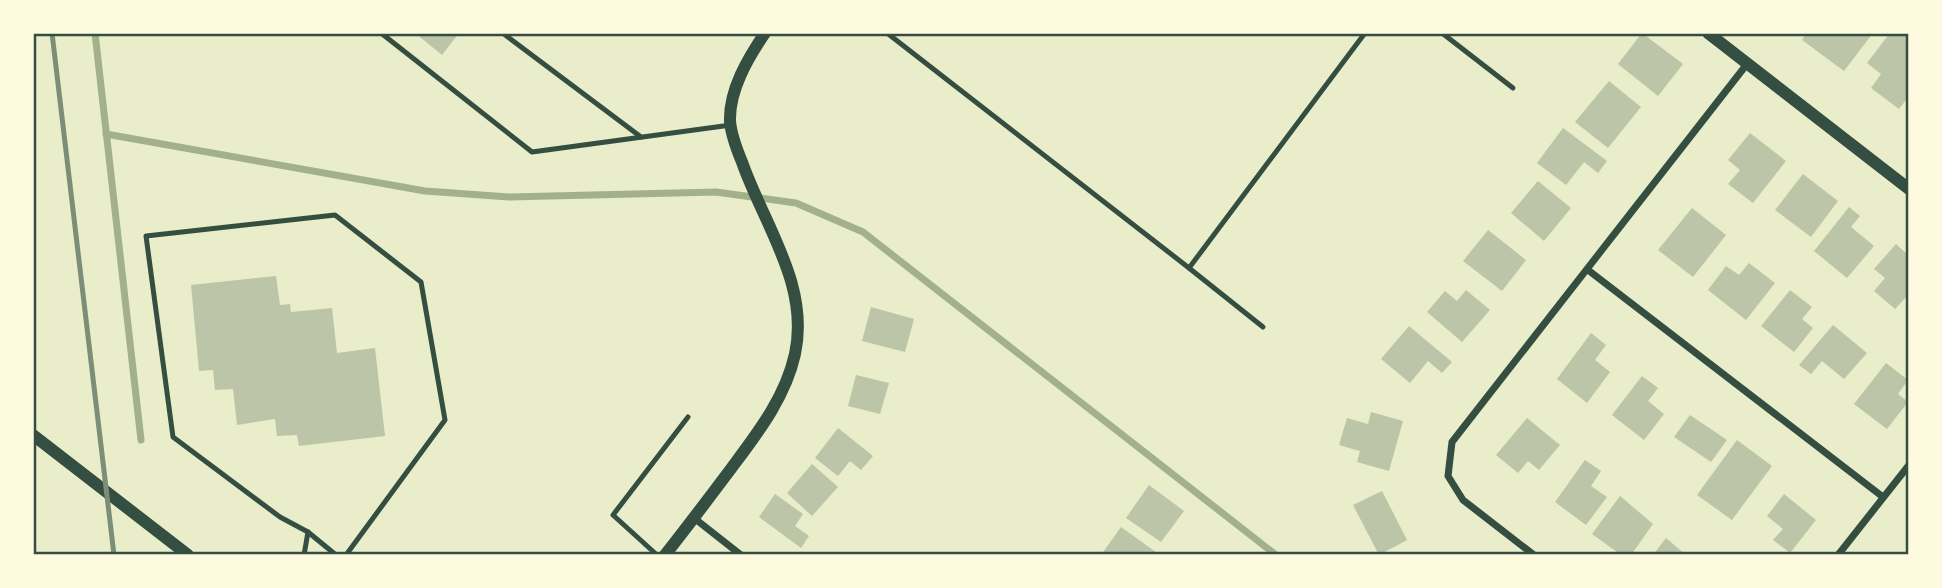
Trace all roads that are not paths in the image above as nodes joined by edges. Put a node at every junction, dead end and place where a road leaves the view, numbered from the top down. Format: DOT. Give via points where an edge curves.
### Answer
graph roads {
  1 [pos="381,33"];
  2 [pos="765,33"];
  3 [pos="887,33"];
  4 [pos="1365,33"];
  5 [pos="1442,33"];
  6 [pos="1708,33"];
  7 [pos="504,34"];
  8 [pos="1747,64"];
  9 [pos="1513,88"];
  10 [pos="731,125"];
  11 [pos="641,137"];
  12 [pos="1909,189"];
  13 [pos="1189,268"];
  14 [pos="1588,270"];
  15 [pos="1263,327"];
  16 [pos="688,417"];
  17 [pos="33,435"];
  18 [pos="1909,465"];
  19 [pos="1883,497"];
  20 [pos="694,518"];
  21 [pos="308,532"];
  22 [pos="188,555"];
  23 [pos="304,555"];
  24 [pos="336,555"];
  25 [pos="346,555"];
  26 [pos="657,555"];
  27 [pos="665,555"];
  28 [pos="741,555"];
  29 [pos="1534,555"];
  30 [pos="1838,555"];
  1 -- 11 [label="lane" via="532,152"];
  2 -- 10 [label="street" via="735,91"];
  3 -- 13 [label="lane"];
  4 -- 13 [label="lane"];
  5 -- 9 [label="lane"];
  6 -- 8 [label="street"];
  7 -- 11 [label="lane"];
  8 -- 12 [label="street"];
  8 -- 14 [label="street"];
  10 -- 11 [label="lane"];
  10 -- 20 [label="street" via="746,176 789,274 797,314 795,354 766,422"];
  13 -- 15 [label="lane"];
  14 -- 19 [label="street"];
  14 -- 29 [label="street" via="1452,442 1448,476 1463,500"];
  16 -- 26 [label="lane" via="613,514"];
  17 -- 22 [label="street"];
  18 -- 19 [label="street"];
  19 -- 30 [label="street"];
  20 -- 27 [label="street"];
  20 -- 28 [label="street"];
  21 -- 23 [label="lane"];
  21 -- 24 [label="lane"];
  21 -- 25 [label="lane" via="280,517 173,437 146,236 335,215 421,282 445,420"];
}
